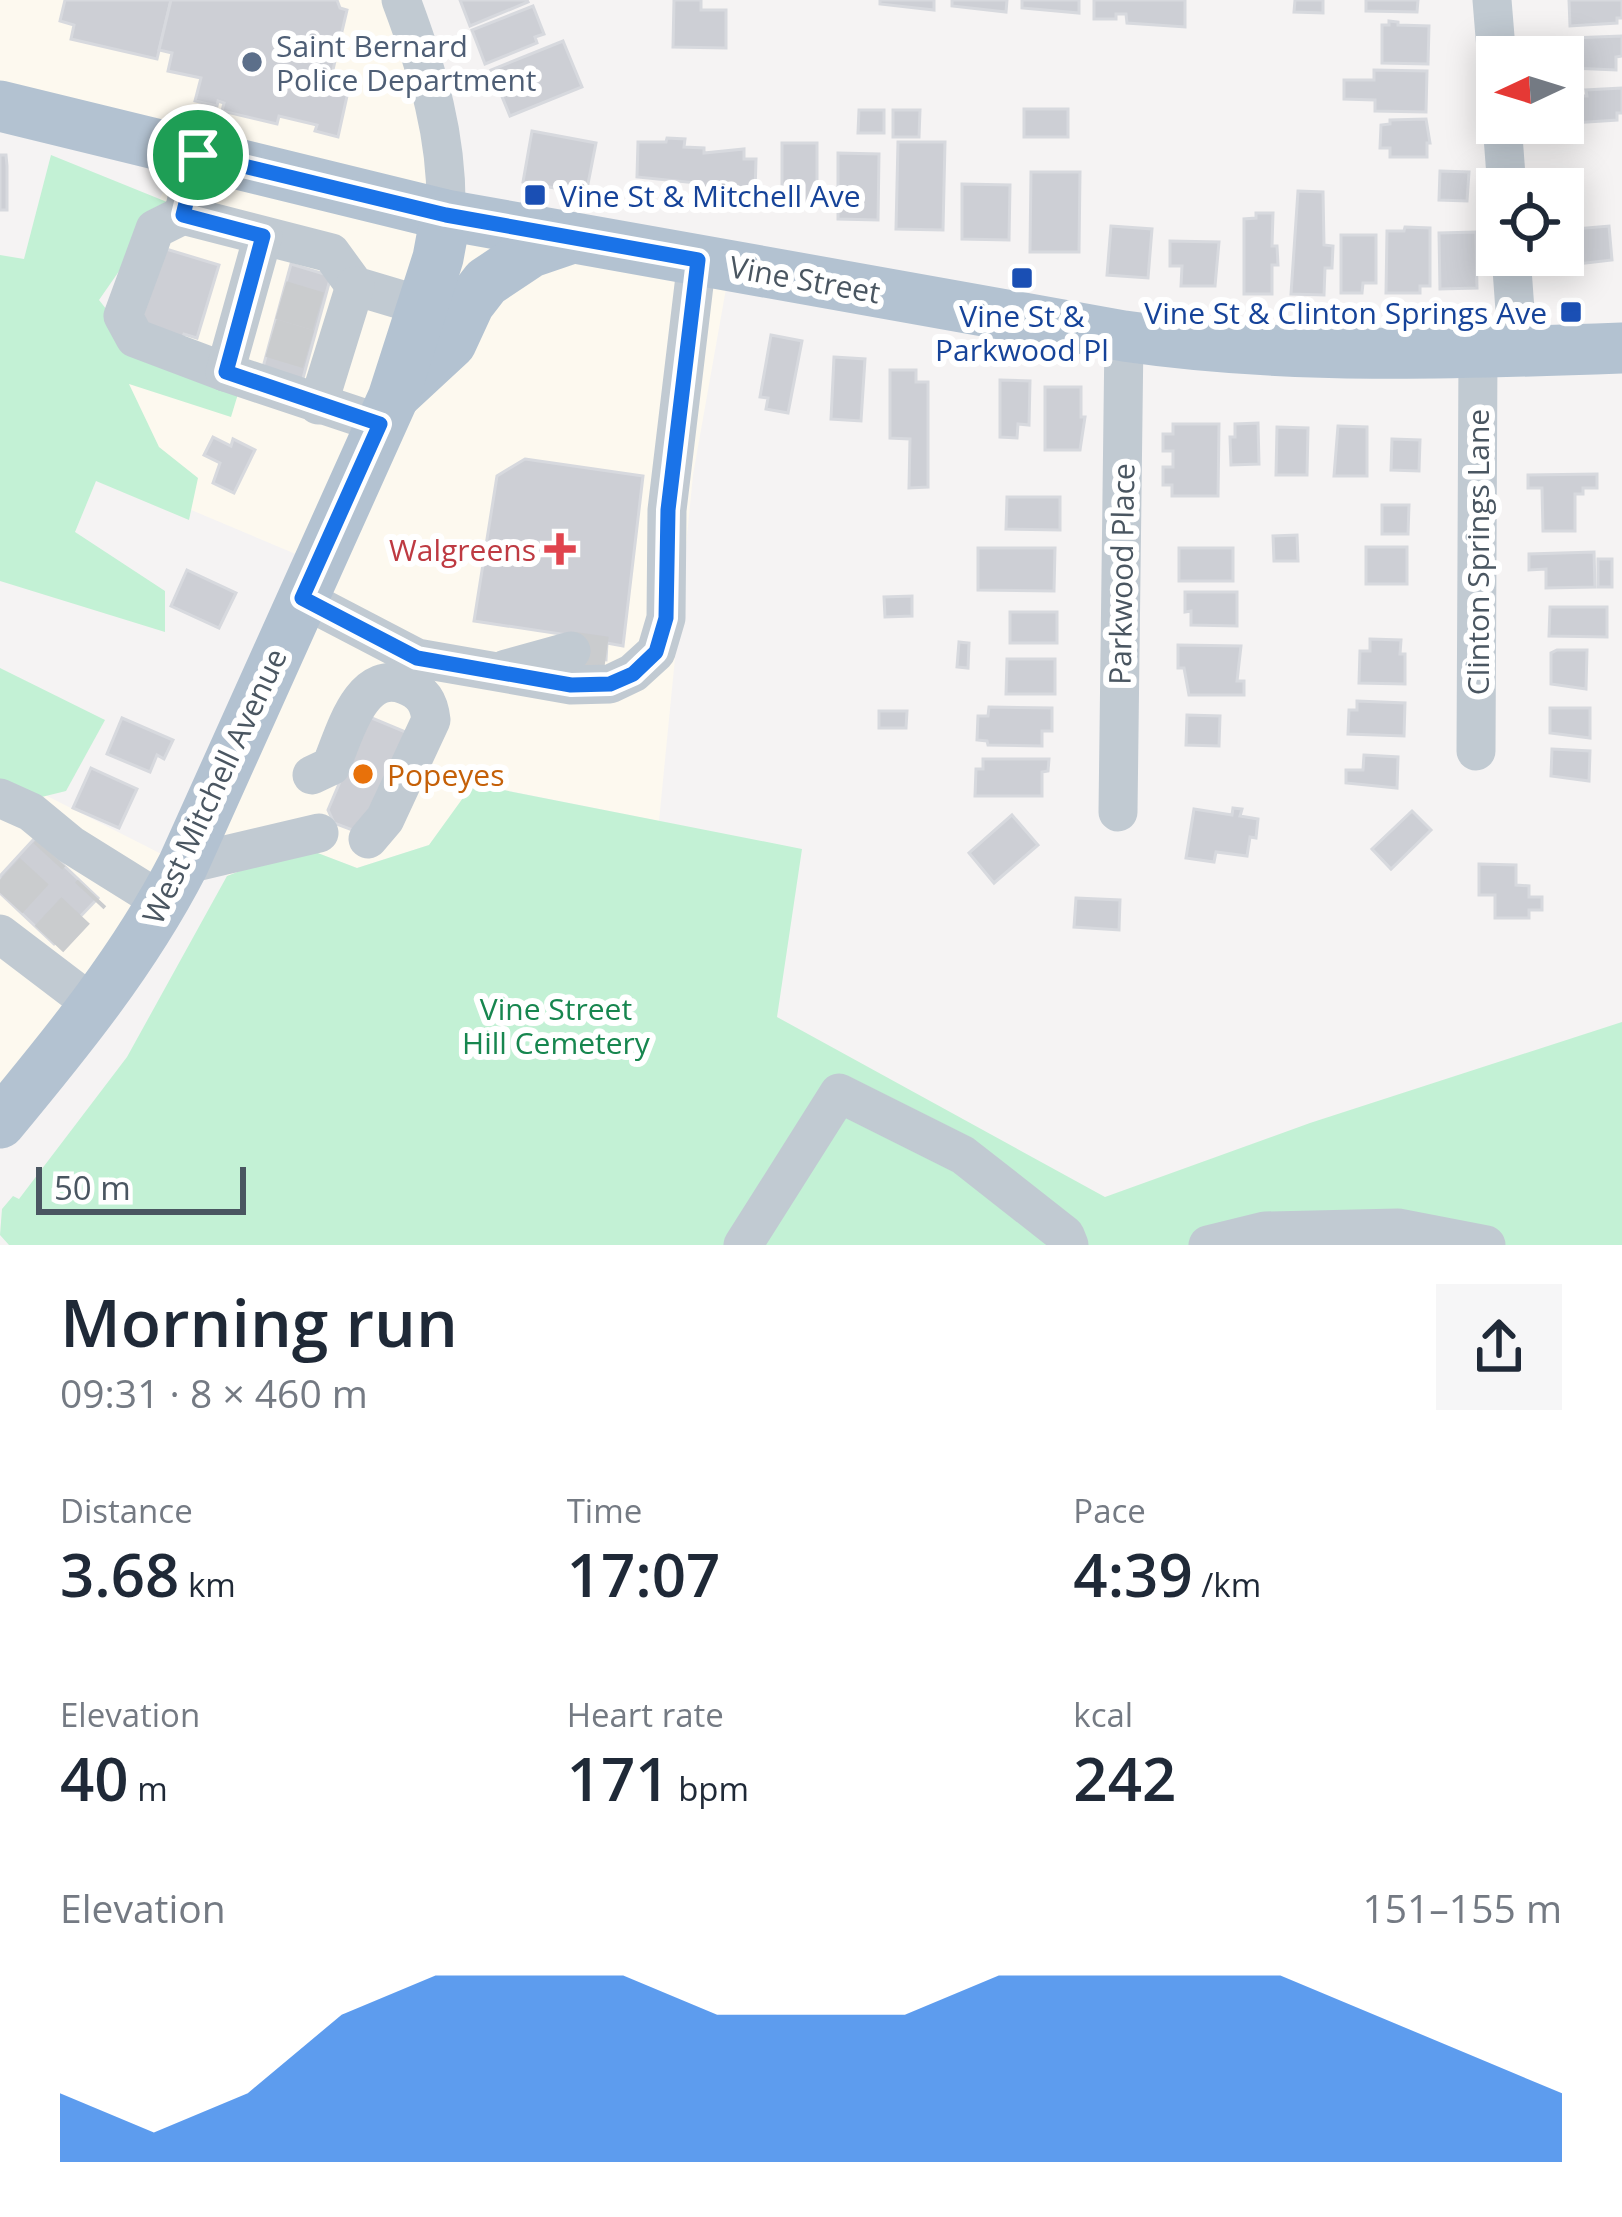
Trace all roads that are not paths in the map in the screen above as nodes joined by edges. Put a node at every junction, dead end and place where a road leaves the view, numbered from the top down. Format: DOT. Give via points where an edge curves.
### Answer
graph roads {
  1 [pos="401,0"];
  2 [pos="1492,0"];
  3 [pos="1495,36"];
  4 [pos="0,106"];
  5 [pos="198,155"];
  6 [pos="345,190"];
  7 [pos="183,215"];
  8 [pos="446,215"];
  9 [pos="263,236"];
  10 [pos="572,238"];
  11 [pos="331,253"];
  12 [pos="698,260"];
  13 [pos="1508,276"];
  14 [pos="422,306"];
  15 [pos="332,325"];
  16 [pos="1124,336"];
  17 [pos="1622,348"];
  18 [pos="1498,352"];
  19 [pos="226,372"];
  20 [pos="318,405"];
  21 [pos="387,411"];
  22 [pos="302,598"];
  23 [pos="603,660"];
  24 [pos="495,672"];
  25 [pos="1476,751"];
  26 [pos="312,775"];
  27 [pos="0,798"];
  28 [pos="1118,812"];
  29 [pos="320,833"];
  30 [pos="368,839"];
  31 [pos="173,884"];
  32 [pos="19,930"];
  33 [pos="96,1007"];
  34 [pos="0,1123"];
  35 [pos="743,1245"];
  36 [pos="1069,1245"];
  37 [pos="1208,1245"];
  38 [pos="1486,1245"];
  1 -- 8 [label="street" via="435,96"];
  2 -- 3 [label="street"];
  4 -- 5 [label="main road, Vine Street"];
  5 -- 6 [label="main road, Vine Street"];
  5 -- 7 [label="street"];
  6 -- 8 [label="main road, Vine Street"];
  6 -- 11 [label="street"];
  7 -- 9 [label="street"];
  7 -- 19 [label="street" via="155,229 123,316 135,338"];
  8 -- 10 [label="main road, Vine Street"];
  8 -- 14 [label="main road, West Mitchell Avenue"];
  9 -- 11 [label="street"];
  9 -- 19 [label="street" via="260,314"];
  10 -- 12 [label="main road, Vine Street"];
  10 -- 21 [label="main road" via="531,252 486,282 452,343"];
  11 -- 15 [label="street"];
  12 -- 16 [label="main road, Vine Street"];
  12 -- 23 [label="street" via="668,510 666,618 656,652"];
  13 -- 18 [label="street, Clinton Springs Lane"];
  14 -- 15 [label="street"];
  14 -- 21 [label="main road, West Mitchell Avenue"];
  15 -- 20 [label="street"];
  16 -- 18 [label="main road, Vine Street" via="1209,349"];
  16 -- 28 [label="street, Parkwood Place"];
  17 -- 18 [label="main road, Vine Street"];
  18 -- 25 [label="street, Clinton Springs Lane"];
  19 -- 20 [label="street"];
  20 -- 21 [label="street"];
  21 -- 22 [label="main road, West Mitchell Avenue"];
  22 -- 24 [label="street" via="417,658"];
  22 -- 31 [label="main road, West Mitchell Avenue"];
  23 -- 24 [label="street"];
  23 -- 24 [label="street" via="610,684"];
  26 -- 30 [label="street" via="331,766 371,690 399,682 419,691 431,720"];
  27 -- 31 [label="street" via="32,812 81,866"];
  29 -- 31 [label="street"];
  31 -- 33 [label="main road, West Mitchell Avenue"];
  32 -- 33 [label="street"];
  33 -- 34 [label="main road, West Mitchell Avenue"];
  35 -- 36 [label="street" via="839,1093 963,1155"];
  37 -- 38 [label="street" via="1265,1231 1398,1228"];
}
